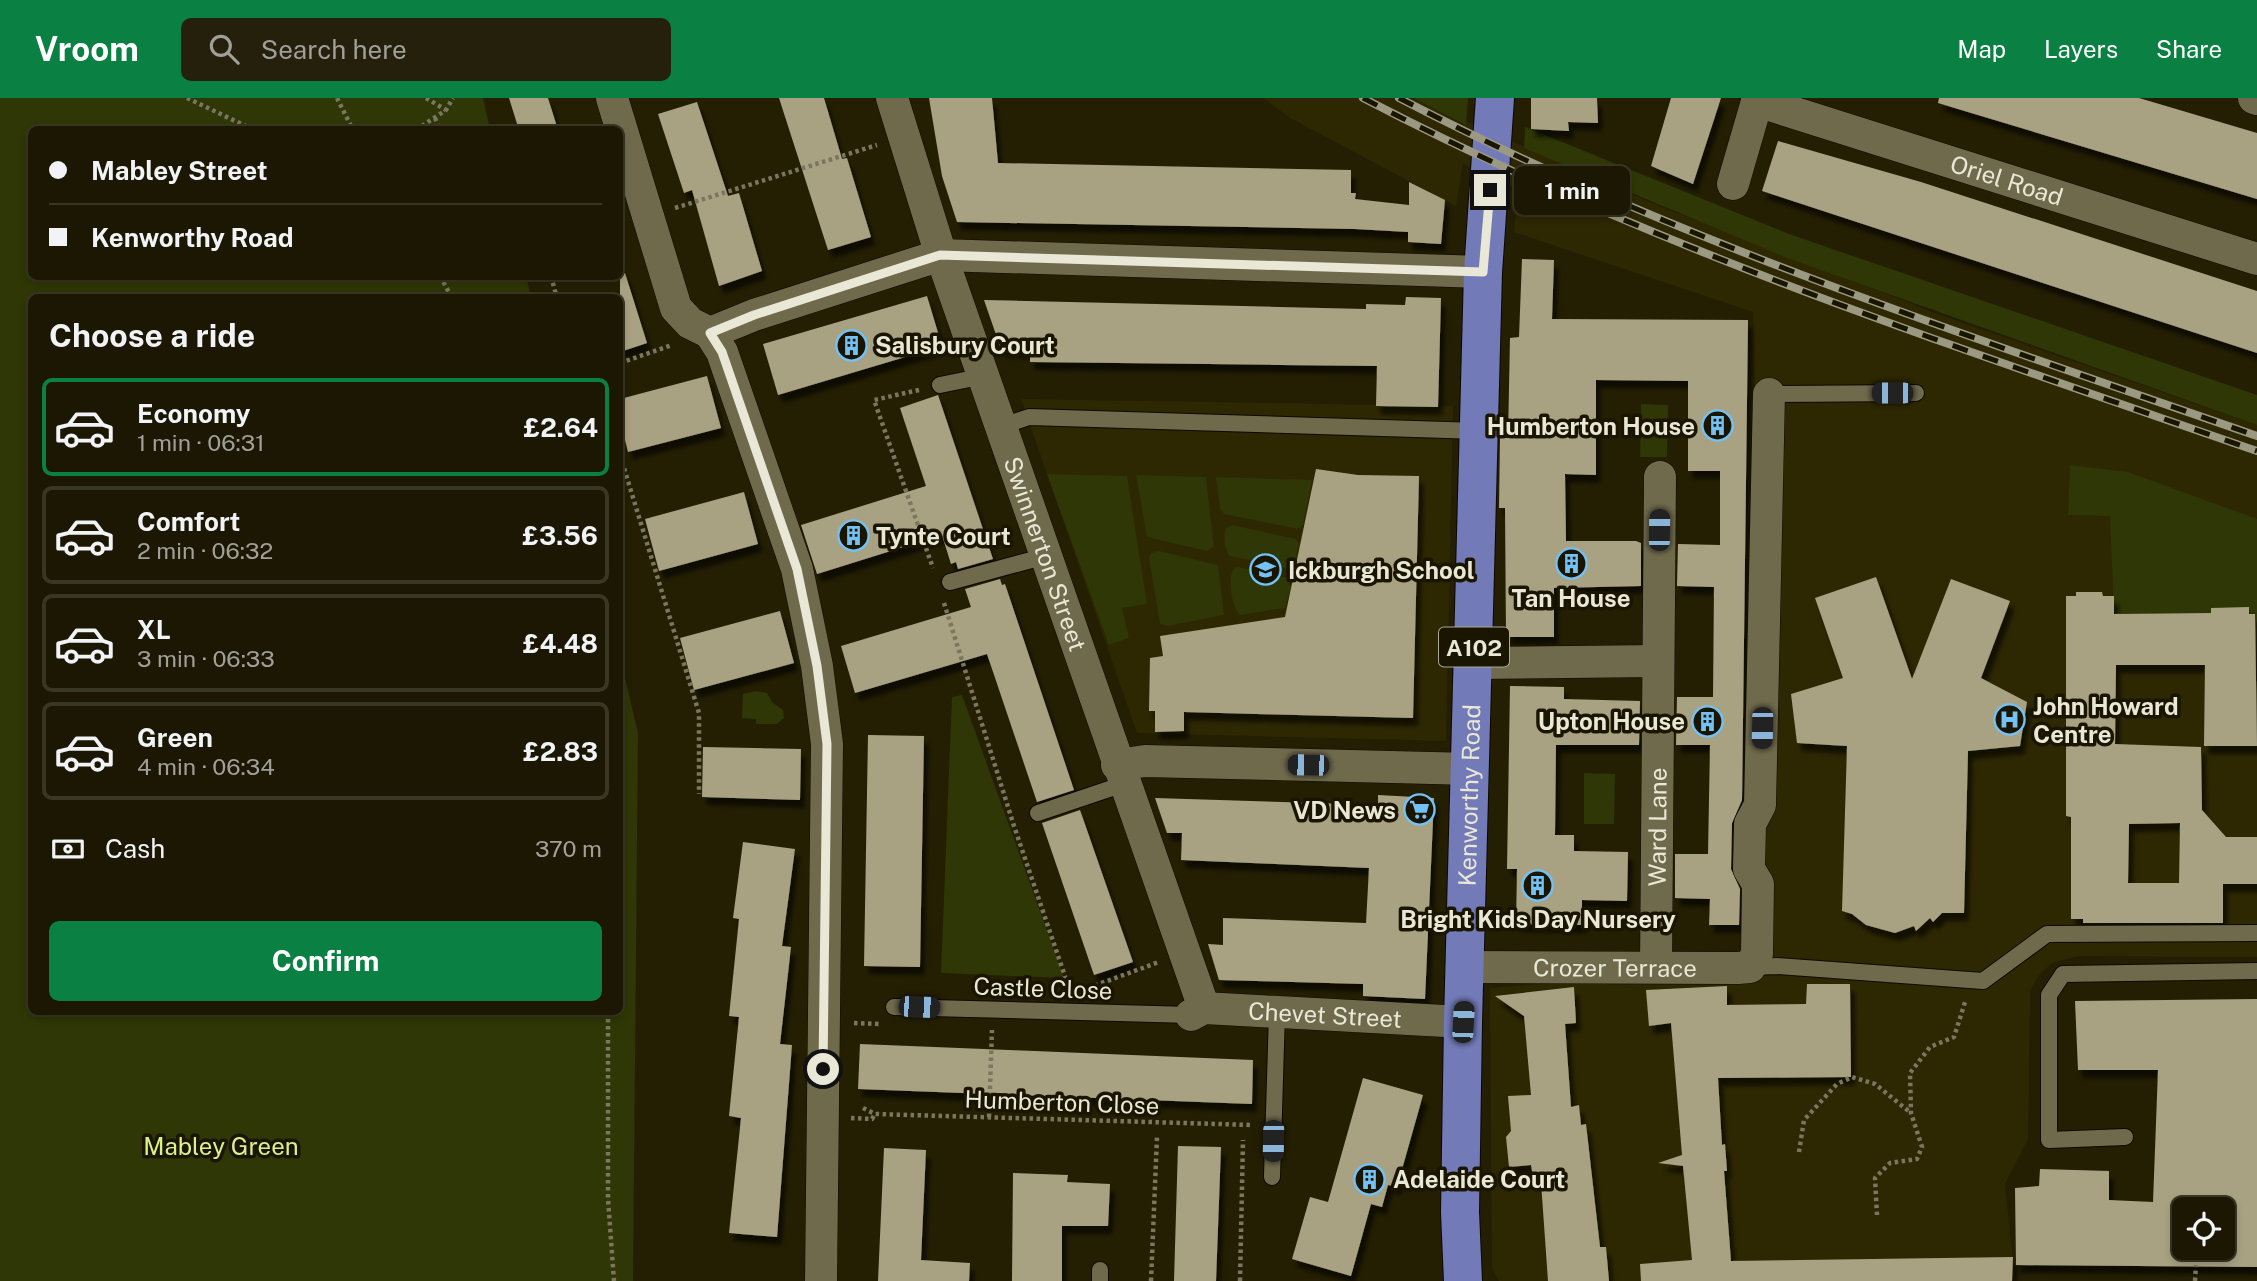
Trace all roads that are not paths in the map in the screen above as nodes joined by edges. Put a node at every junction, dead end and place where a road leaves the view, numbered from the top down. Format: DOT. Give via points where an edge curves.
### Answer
graph roads {
  1 [pos="612,98"];
  2 [pos="892,98"];
  3 [pos="1495,98"];
  4 [pos="1758,99"];
  5 [pos="622,126"];
  6 [pos="623,128"];
  7 [pos="1733,184"];
  8 [pos="940,255"];
  9 [pos="2257,259"];
  10 [pos="1483,272"];
  11 [pos="710,333"];
  12 [pos="984,376"];
  13 [pos="940,385"];
  14 [pos="1916,393"];
  15 [pos="1769,394"];
  16 [pos="1002,426"];
  17 [pos="1479,431"];
  18 [pos="1660,477"];
  19 [pos="1046,556"];
  20 [pos="950,582"];
  21 [pos="1657,661"];
  22 [pos="1474,663"];
  23 [pos="1472,769"];
  24 [pos="1121,774"];
  25 [pos="1038,813"];
  26 [pos="2257,933"];
  27 [pos="1754,960"];
  28 [pos="1466,967"];
  29 [pos="1656,967"];
  30 [pos="2257,971"];
  31 [pos="894,1007"];
  32 [pos="1197,1012"];
  33 [pos="1277,1013"];
  34 [pos="1463,1022"];
  35 [pos="2125,1138"];
  36 [pos="1272,1177"];
  37 [pos="821,1281"];
  38 [pos="1463,1281"];
  1 -- 5 [label="street"];
  2 -- 8 [label="street, Swinnerton Street"];
  3 -- 10 [label="highway, Kenworthy Road / A102"];
  4 -- 7 [label="street, Oriel Road"];
  4 -- 9 [label="street, Oriel Road"];
  6 -- 11 [label="street" via="676,308"];
  8 -- 10 [label="street"];
  8 -- 11 [label="street"];
  8 -- 12 [label="street, Swinnerton Street"];
  10 -- 17 [label="highway, Kenworthy Road / A102"];
  11 -- 37 [label="street" via="722,352 797,569 827,744"];
  12 -- 13 [label="lane"];
  12 -- 16 [label="street, Swinnerton Street"];
  14 -- 15 [label="lane"];
  15 -- 27 [label="street" via="1760,805 1771,825 1772,866 1758,884"];
  16 -- 17 [label="lane" via="1028,417"];
  16 -- 19 [label="street, Swinnerton Street"];
  17 -- 22 [label="highway, Kenworthy Road / A102"];
  18 -- 21 [label="street, Ward Lane"];
  19 -- 20 [label="lane"];
  19 -- 24 [label="street, Swinnerton Street"];
  21 -- 22 [label="street"];
  21 -- 29 [label="street, Ward Lane"];
  22 -- 23 [label="highway, Kenworthy Road / A102"];
  23 -- 24 [label="street" via="1144,761"];
  23 -- 28 [label="highway, Kenworthy Road / A102"];
  24 -- 25 [label="lane"];
  24 -- 32 [label="street, Swinnerton Street" via="1183,953"];
  26 -- 27 [label="lane" via="2047,934 1983,981 1777,966"];
  27 -- 29 [label="street, Crozer Terrace"];
  28 -- 29 [label="street, Crozer Terrace"];
  28 -- 34 [label="highway, Kenworthy Road / A102"];
  30 -- 35 [label="lane" via="2063,974 2049,995 2049,1140"];
  31 -- 32 [label="lane, Castle Close"];
  32 -- 33 [label="street, Chevet Street"];
  33 -- 34 [label="street, Chevet Street"];
  33 -- 36 [label="lane"];
  34 -- 38 [label="highway, Kenworthy Road / A102"];
}
